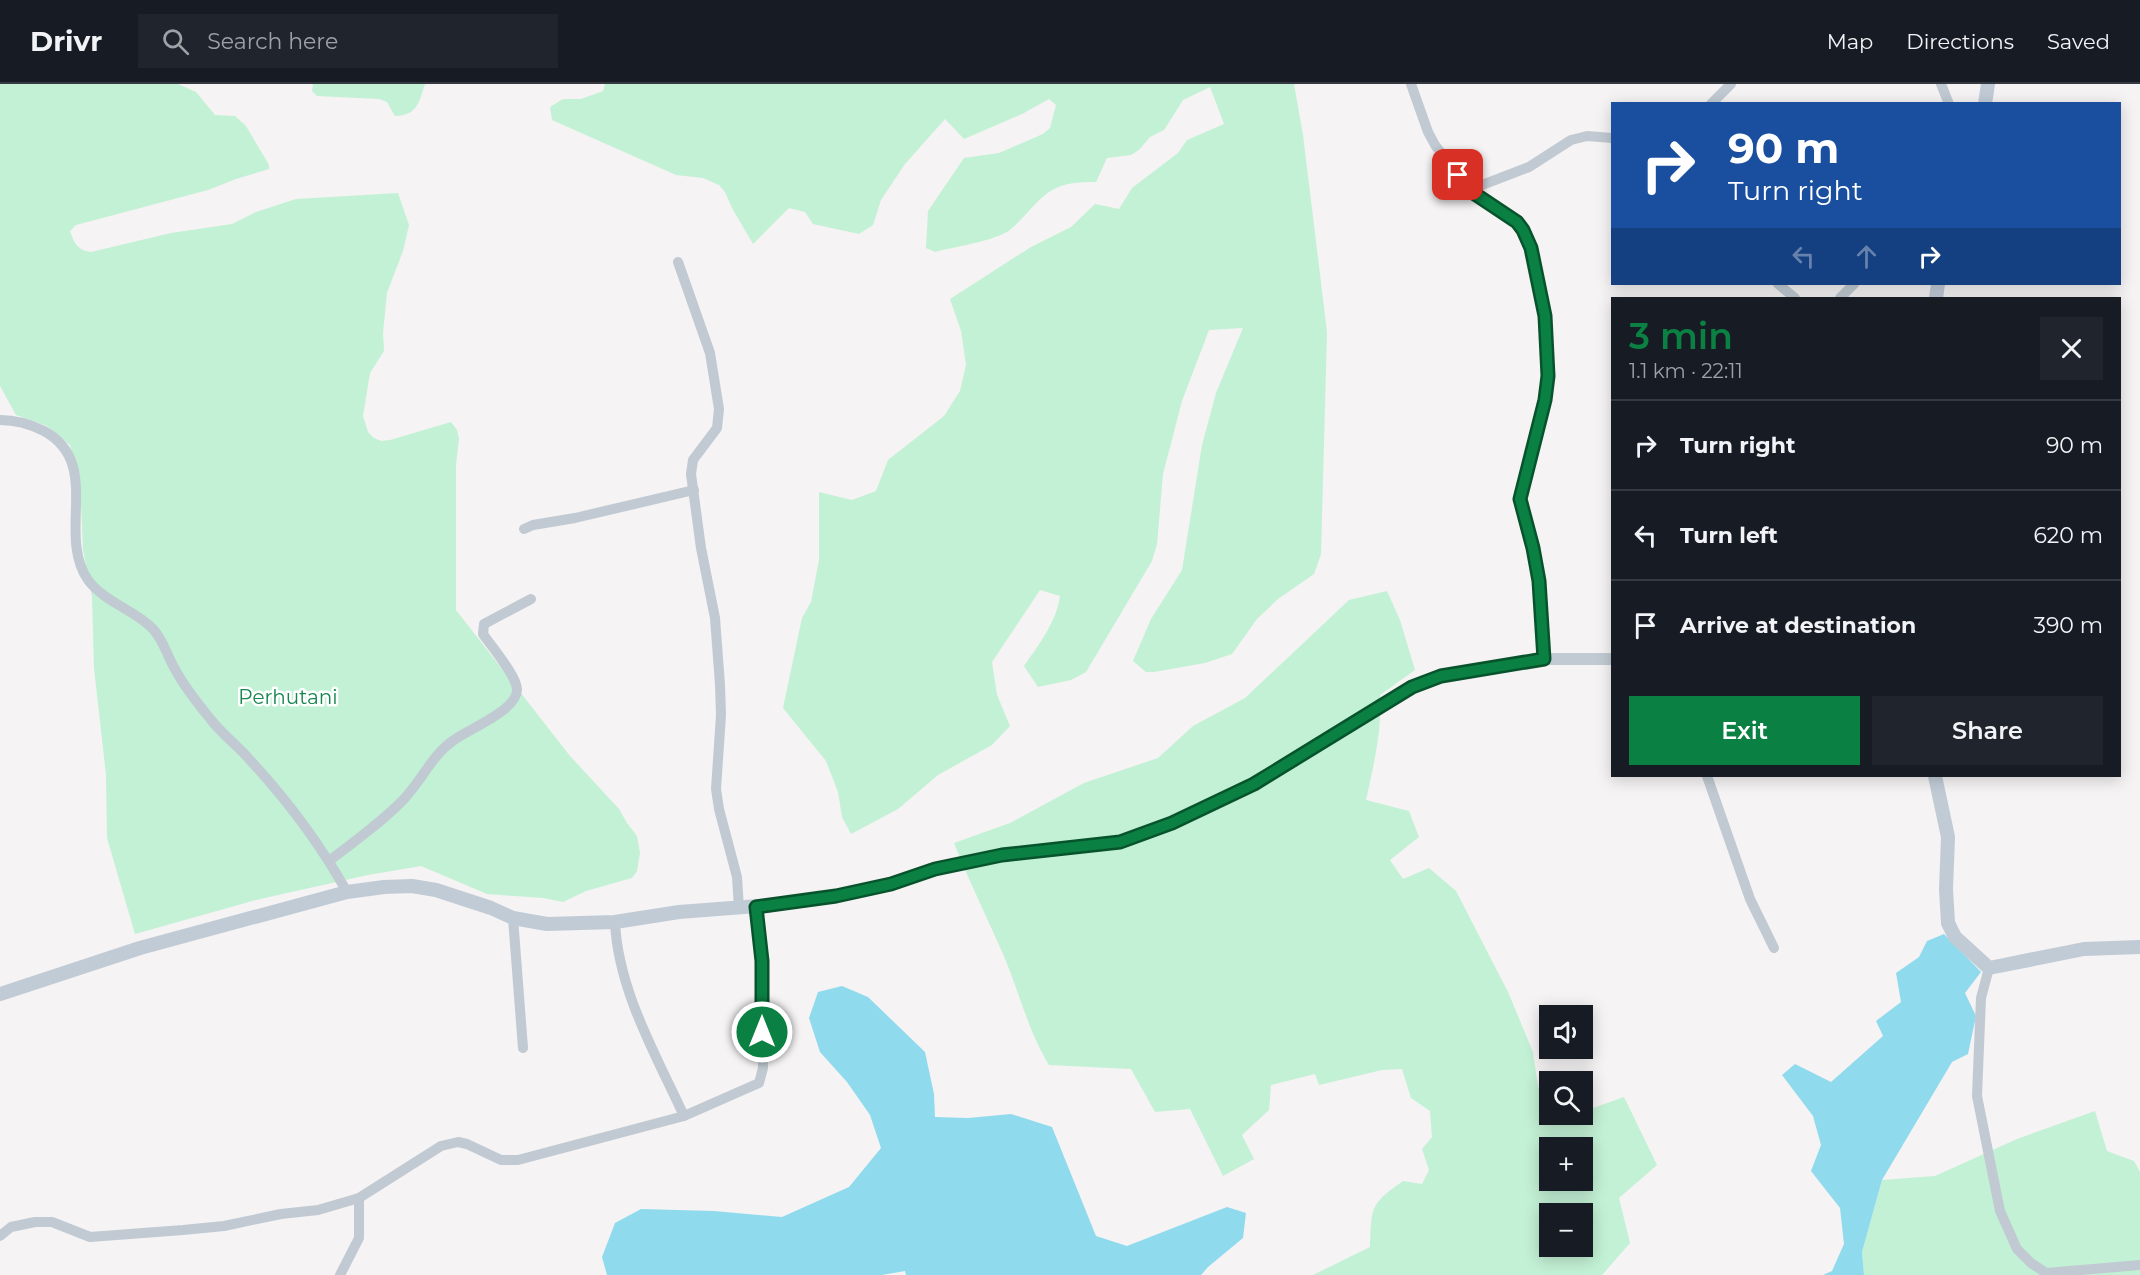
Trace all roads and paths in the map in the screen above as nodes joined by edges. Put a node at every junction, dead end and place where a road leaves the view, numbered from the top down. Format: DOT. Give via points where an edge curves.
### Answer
graph roads {
  1 [pos="1411,84"];
  2 [pos="1731,84"];
  3 [pos="1941,84"];
  4 [pos="1988,84"];
  5 [pos="1713,102"];
  6 [pos="1948,102"];
  7 [pos="1985,102"];
  8 [pos="1611,138"];
  9 [pos="1469,190"];
  10 [pos="678,262"];
  11 [pos="1779,285"];
  12 [pos="1853,285"];
  13 [pos="1795,297"];
  14 [pos="1841,297"];
  15 [pos="0,420"];
  16 [pos="694,490"];
  17 [pos="524,529"];
  18 [pos="531,599"];
  19 [pos="1611,658"];
  20 [pos="1544,659"];
  21 [pos="1707,777"];
  22 [pos="1935,777"];
  23 [pos="329,861"];
  24 [pos="346,892"];
  25 [pos="772,905"];
  26 [pos="756,907"];
  27 [pos="739,909"];
  28 [pos="513,918"];
  29 [pos="615,922"];
  30 [pos="2140,947"];
  31 [pos="1774,948"];
  32 [pos="1989,968"];
  33 [pos="0,994"];
  34 [pos="523,1048"];
  35 [pos="684,1116"];
  36 [pos="358,1198"];
  37 [pos="0,1236"];
  38 [pos="2140,1265"];
  39 [pos="340,1275"];
  1 -- 9 [label="street" via="1435,145"];
  2 -- 5 [label="street"];
  3 -- 6 [label="street"];
  4 -- 7 [label="main road"];
  8 -- 9 [label="street" via="1587,136 1570,140 1528,167"];
  9 -- 20 [label="street" via="1523,230 1531,248 1545,316 1545,400 1520,499 1539,581"];
  10 -- 16 [label="street" via="710,353 719,409 717,428 693,460"];
  11 -- 13 [label="street"];
  12 -- 14 [label="street"];
  15 -- 23 [label="street" via="42,430 61,444 76,473 78,556 88,580 97,591 152,628 180,678 213,723 282,795"];
  16 -- 17 [label="street"];
  16 -- 27 [label="street" via="700,548 715,618 720,685 716,789 736,877"];
  18 -- 23 [label="street" via="484,624 482,630 513,679 517,688 513,698 496,715 452,741 403,800"];
  19 -- 20 [label="street"];
  20 -- 25 [label="street" via="1441,676 1412,687 1254,784 1172,823 1120,842 1002,855 836,896"];
  21 -- 31 [label="street" via="1750,899"];
  22 -- 32 [label="main road" via="1947,837 1948,923 1955,937"];
  23 -- 24 [label="street"];
  24 -- 28 [label="main road" via="412,886 436,890"];
  24 -- 33 [label="main road" via="140,948"];
  25 -- 26 [label="main road"];
  26 -- 27 [label="main road"];
  26 -- 35 [label="street" via="762,961 761,1081"];
  27 -- 29 [label="main road" via="679,912"];
  28 -- 29 [label="main road" via="547,924"];
  28 -- 34 [label="street"];
  29 -- 35 [label="street" via="620,959 636,1010"];
  30 -- 32 [label="main road" via="2084,950"];
  32 -- 38 [label="street" via="1981,998 1977,1096 2000,1211 2017,1249 2046,1273"];
  35 -- 36 [label="street" via="518,1160 501,1160 467,1144 450,1143"];
  36 -- 37 [label="street" via="318,1210 224,1226 90,1237 52,1222 35,1222 11,1227"];
  36 -- 39 [label="street" via="359,1238"];
}
